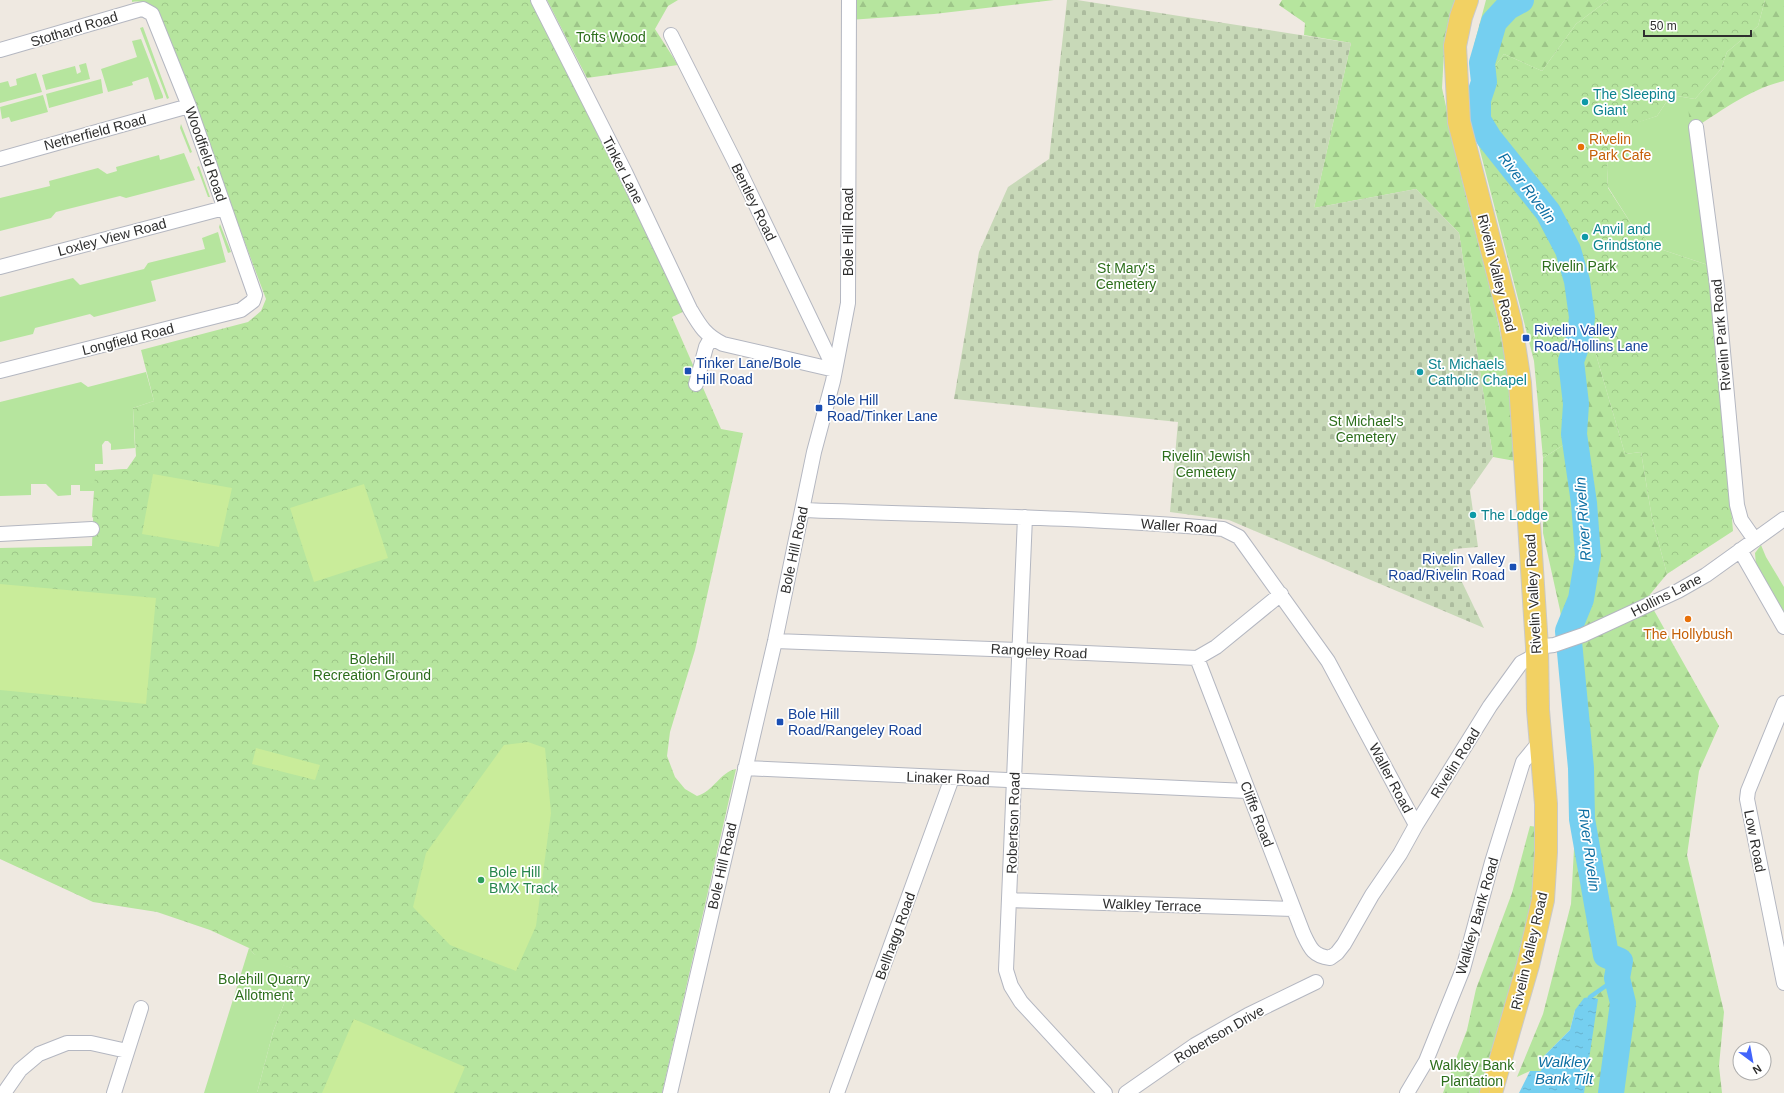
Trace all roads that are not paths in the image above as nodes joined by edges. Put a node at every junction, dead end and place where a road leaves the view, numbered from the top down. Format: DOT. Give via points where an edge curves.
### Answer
graph roads {
  1 [pos="538,0"];
  2 [pos="849,0"];
  3 [pos="1467,0"];
  4 [pos="148,10"];
  5 [pos="670,35"];
  6 [pos="0,50"];
  7 [pos="189,106"];
  8 [pos="1696,127"];
  9 [pos="0,159"];
  10 [pos="224,208"];
  11 [pos="0,267"];
  12 [pos="253,301"];
  13 [pos="711,338"];
  14 [pos="835,370"];
  15 [pos="0,371"];
  16 [pos="696,384"];
  17 [pos="802,510"];
  18 [pos="1025,517"];
  19 [pos="1784,519"];
  20 [pos="92,529"];
  21 [pos="0,534"];
  22 [pos="1755,540"];
  23 [pos="1740,550"];
  24 [pos="1281,594"];
  25 [pos="1784,628"];
  26 [pos="775,641"];
  27 [pos="1542,649"];
  28 [pos="1019,650"];
  29 [pos="1197,658"];
  30 [pos="1784,703"];
  31 [pos="1542,739"];
  32 [pos="745,768"];
  33 [pos="952,778"];
  34 [pos="1014,780"];
  35 [pos="1248,791"];
  36 [pos="1416,825"];
  37 [pos="1010,900"];
  38 [pos="1294,909"];
  39 [pos="1330,958"];
  40 [pos="1783,976"];
  41 [pos="1316,982"];
  42 [pos="141,1008"];
  43 [pos="127,1051"];
  44 [pos="4,1093"];
  45 [pos="114,1093"];
  46 [pos="670,1093"];
  47 [pos="837,1093"];
  48 [pos="1105,1093"];
  49 [pos="1126,1093"];
  50 [pos="1407,1093"];
  51 [pos="1490,1093"];
  1 -- 13 [label="street, Tinker Lane" via="625,172 690,309 701,328"];
  2 -- 14 [label="street, Bole Hill Road" via="848,303"];
  3 -- 27 [label="main road, Rivelin Valley Road" via="1455,46 1459,122 1511,324 1520,383"];
  4 -- 6 [label="street, Stothard Road" via="138,10"];
  4 -- 7 [label="street, Woodfield Road" via="156,21"];
  5 -- 14 [label="street, Bentley Road" via="742,176"];
  7 -- 9 [label="street, Netherfield Road"];
  7 -- 10 [label="street, Woodfield Road"];
  8 -- 22 [label="street, Rivelin Park Road" via="1717,286 1737,505 1741,520"];
  10 -- 11 [label="street, Loxley View Road"];
  10 -- 12 [label="street, Woodfield Road" via="255,295"];
  12 -- 15 [label="street, Longfield Road" via="241,310"];
  13 -- 14 [label="street, Tinker Lane" via="739,348"];
  13 -- 16 [label="street" via="706,346"];
  14 -- 17 [label="street, Bole Hill Road"];
  17 -- 18 [label="street, Waller Road"];
  17 -- 26 [label="street, Bole Hill Road"];
  18 -- 24 [label="street, Waller Road" via="1223,529 1238,537"];
  18 -- 28 [label="street, Robertson Road"];
  19 -- 22 [label="street, Hollins Lane"];
  20 -- 21 [label="street"];
  22 -- 23 [label="street, Hollins Lane"];
  23 -- 25 [label="street"];
  23 -- 27 [label="street, Hollins Lane" via="1706,575 1678,591 1583,635"];
  24 -- 29 [label="street" via="1216,647"];
  24 -- 36 [label="street, Waller Road" via="1328,661"];
  26 -- 28 [label="street, Rangeley Road"];
  26 -- 32 [label="street, Bole Hill Road"];
  27 -- 31 [label="main road, Rivelin Valley Road" via="1538,710"];
  27 -- 36 [label="street, Rivelin Road" via="1521,663 1514,672"];
  28 -- 29 [label="street, Rangeley Road"];
  28 -- 34 [label="street, Robertson Road"];
  29 -- 35 [label="street, Cliffe Road"];
  30 -- 40 [label="street, Low Road" via="1747,799"];
  31 -- 50 [label="street, Walkley Bank Road" via="1523,762 1492,862 1464,969 1426,1061"];
  31 -- 51 [label="main road, Rivelin Valley Road" via="1546,804 1543,900 1528,965"];
  32 -- 33 [label="street, Linaker Road"];
  32 -- 46 [label="street, Bole Hill Road"];
  33 -- 34 [label="street, Linaker Road"];
  33 -- 47 [label="street, Bellhagg Road"];
  34 -- 35 [label="street, Linaker Road"];
  34 -- 37 [label="street, Robertson Road"];
  35 -- 38 [label="street, Cliffe Road"];
  36 -- 39 [label="street, Rivelin Road" via="1344,944"];
  37 -- 38 [label="street, Walkley Terrace"];
  37 -- 48 [label="street, Robertson Road" via="1006,970 1011,986 1021,1002"];
  38 -- 39 [label="street, Cliffe Road" via="1311,949 1320,957"];
  41 -- 49 [label="street, Robertson Drive" via="1248,1015 1195,1045"];
  42 -- 43 [label="street"];
  43 -- 44 [label="street" via="91,1043 66,1043 39,1054 20,1070"];
  43 -- 45 [label="street"];
}
